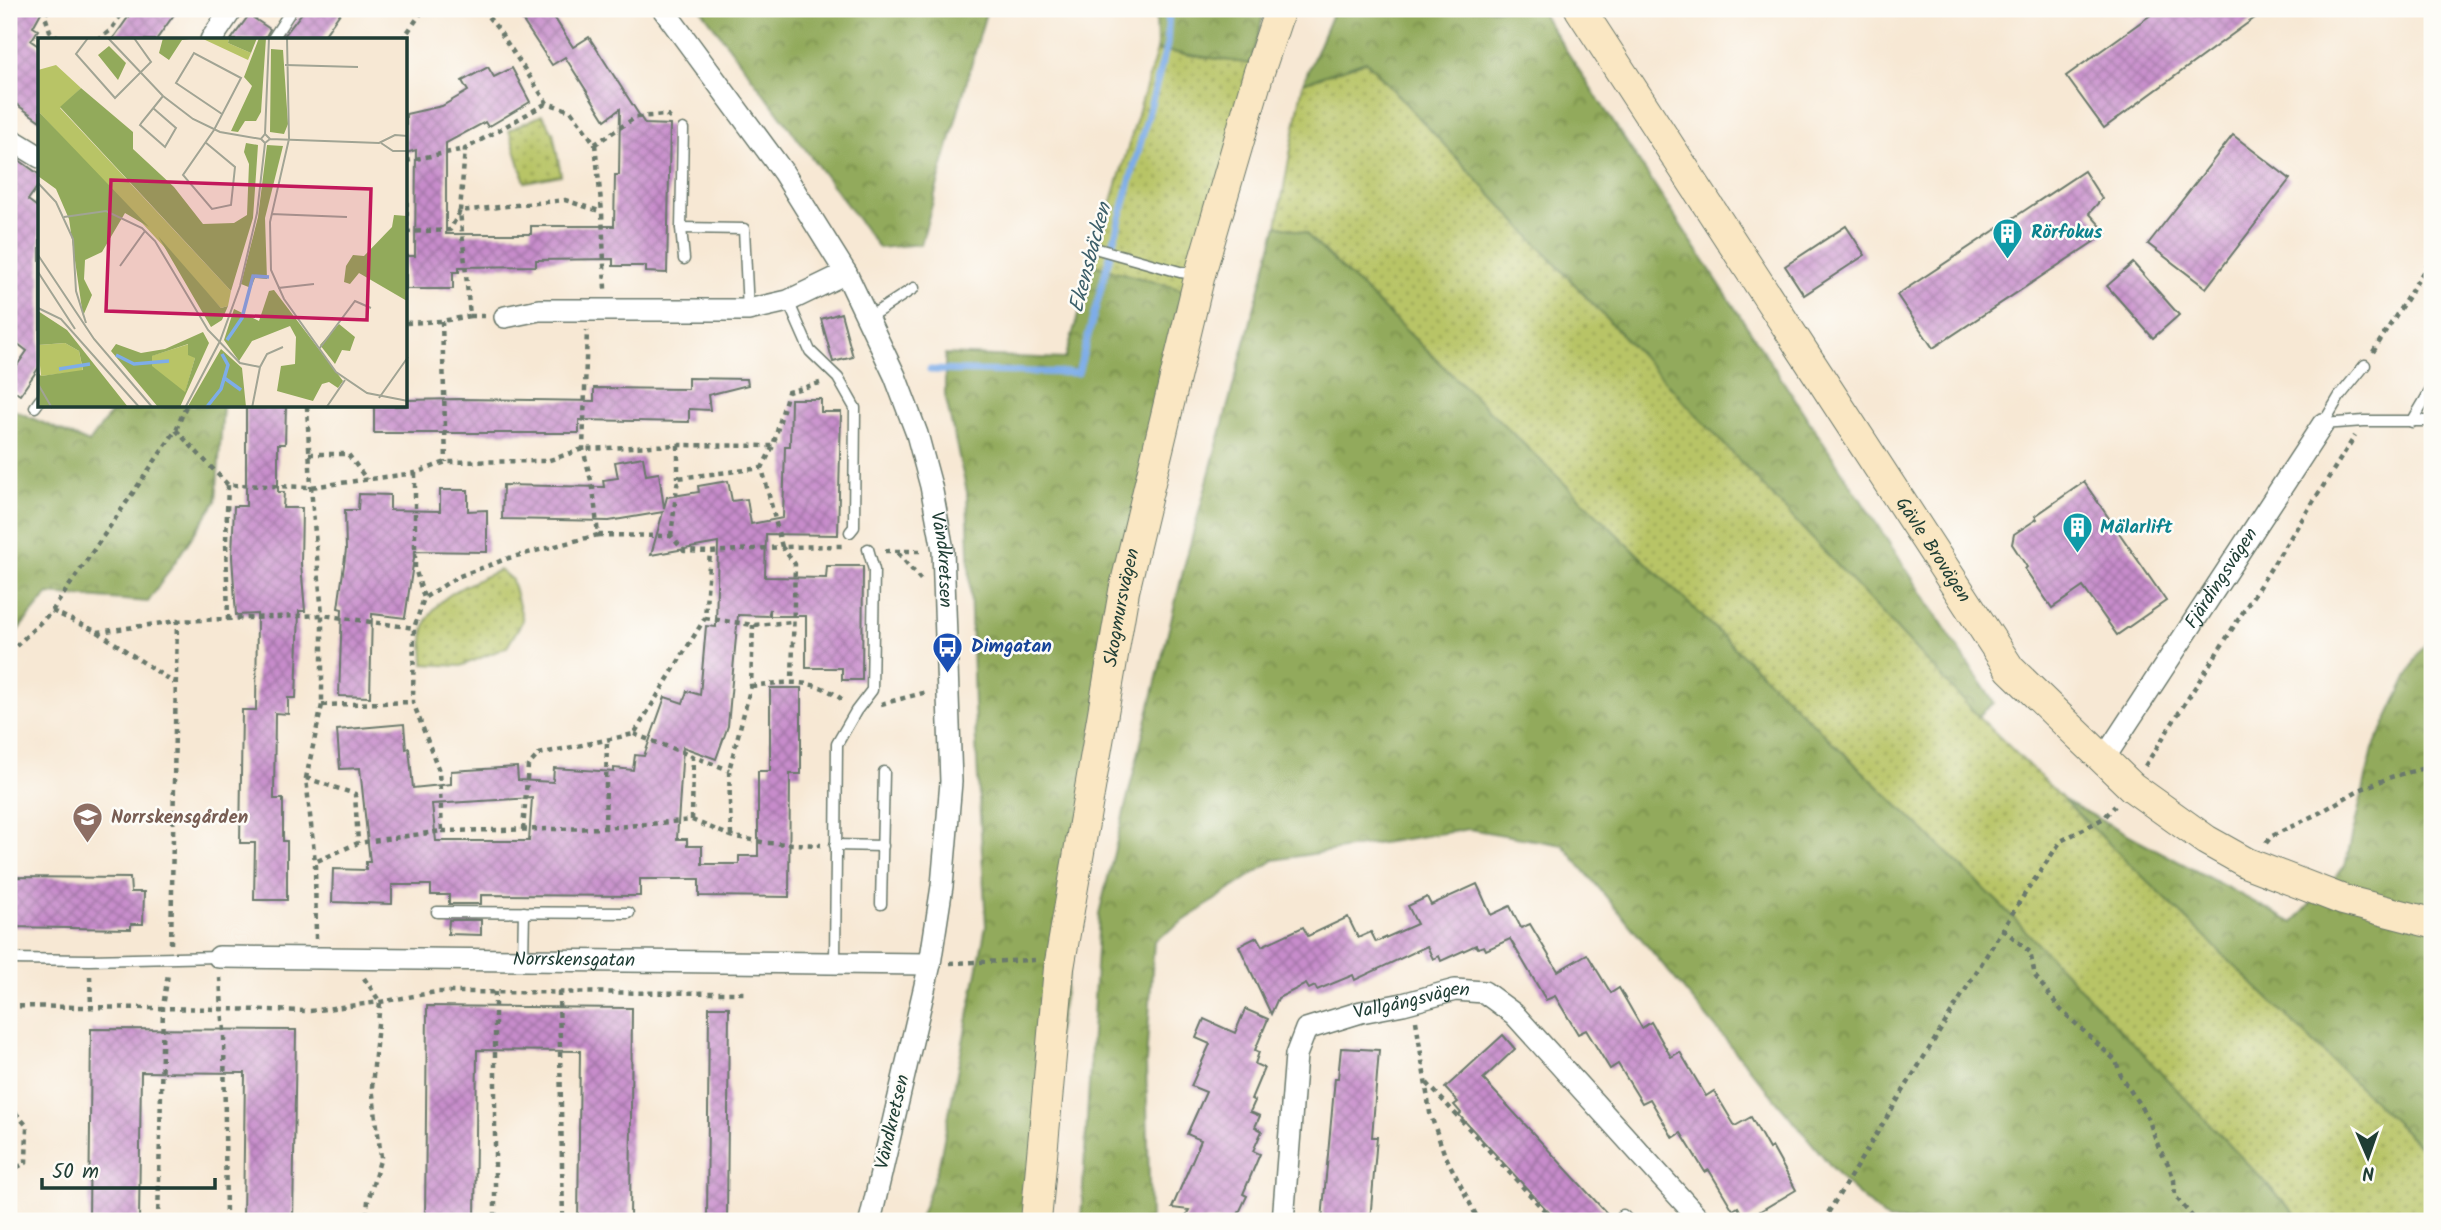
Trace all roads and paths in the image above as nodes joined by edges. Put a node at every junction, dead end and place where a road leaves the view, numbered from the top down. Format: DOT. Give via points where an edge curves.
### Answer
graph roads {
  1 [pos="48,9"];
  2 [pos="125,9"];
  3 [pos="232,9"];
  4 [pos="425,9"];
  5 [pos="482,9"];
  6 [pos="663,9"];
  7 [pos="1280,9"];
  8 [pos="1580,9"];
  9 [pos="290,10"];
  10 [pos="60,38"];
  11 [pos="100,38"];
  12 [pos="212,38"];
  13 [pos="273,38"];
  14 [pos="403,38"];
  15 [pos="547,103"];
  16 [pos="683,129"];
  17 [pos="9,138"];
  18 [pos="595,144"];
  19 [pos="465,149"];
  20 [pos="38,155"];
  21 [pos="408,161"];
  22 [pos="460,211"];
  23 [pos="602,212"];
  24 [pos="681,228"];
  25 [pos="408,232"];
  26 [pos="1098,248"];
  27 [pos="684,259"];
  28 [pos="846,273"];
  29 [pos="1200,274"];
  30 [pos="603,275"];
  31 [pos="914,288"];
  32 [pos="788,301"];
  33 [pos="588,310"];
  34 [pos="748,310"];
  35 [pos="470,316"];
  36 [pos="505,317"];
  37 [pos="866,319"];
  38 [pos="442,321"];
  39 [pos="408,323"];
  40 [pos="2365,365"];
  41 [pos="838,378"];
  42 [pos="2432,388"];
  43 [pos="185,408"];
  44 [pos="307,408"];
  45 [pos="2432,421"];
  46 [pos="2412,422"];
  47 [pos="2323,424"];
  48 [pos="176,430"];
  49 [pos="678,445"];
  50 [pos="773,446"];
  51 [pos="583,449"];
  52 [pos="310,454"];
  53 [pos="446,462"];
  54 [pos="761,468"];
  55 [pos="415,473"];
  56 [pos="678,478"];
  57 [pos="368,480"];
  58 [pos="228,485"];
  59 [pos="311,487"];
  60 [pos="850,532"];
  61 [pos="598,535"];
  62 [pos="671,536"];
  63 [pos="782,547"];
  64 [pos="868,549"];
  65 [pos="943,550"];
  66 [pos="710,552"];
  67 [pos="897,552"];
  68 [pos="922,583"];
  69 [pos="424,598"];
  70 [pos="52,611"];
  71 [pos="322,615"];
  72 [pos="705,618"];
  73 [pos="228,620"];
  74 [pos="177,621"];
  75 [pos="793,622"];
  76 [pos="753,625"];
  77 [pos="414,628"];
  78 [pos="98,632"];
  79 [pos="9,653"];
  80 [pos="792,681"];
  81 [pos="175,683"];
  82 [pos="751,686"];
  83 [pos="948,691"];
  84 [pos="413,702"];
  85 [pos="322,705"];
  86 [pos="856,711"];
  87 [pos="634,734"];
  88 [pos="607,741"];
  89 [pos="693,758"];
  90 [pos="2104,760"];
  91 [pos="2432,766"];
  92 [pos="729,770"];
  93 [pos="884,772"];
  94 [pos="306,778"];
  95 [pos="692,820"];
  96 [pos="605,828"];
  97 [pos="523,830"];
  98 [pos="442,831"];
  99 [pos="731,836"];
  100 [pos="358,843"];
  101 [pos="835,845"];
  102 [pos="883,846"];
  103 [pos="315,862"];
  104 [pos="2247,863"];
  105 [pos="881,904"];
  106 [pos="437,912"];
  107 [pos="524,912"];
  108 [pos="629,914"];
  109 [pos="2432,923"];
  110 [pos="2003,929"];
  111 [pos="219,957"];
  112 [pos="351,957"];
  113 [pos="9,959"];
  114 [pos="170,959"];
  115 [pos="523,959"];
  116 [pos="90,960"];
  117 [pos="1036,960"];
  118 [pos="835,962"];
  119 [pos="930,964"];
  120 [pos="495,992"];
  121 [pos="559,992"];
  122 [pos="744,993"];
  123 [pos="1413,1000"];
  124 [pos="380,1002"];
  125 [pos="9,1007"];
  126 [pos="91,1007"];
  127 [pos="163,1007"];
  128 [pos="222,1009"];
  129 [pos="1426,1082"];
  130 [pos="9,1105"];
  131 [pos="9,1171"];
  132 [pos="158,1221"];
  133 [pos="226,1221"];
  134 [pos="366,1221"];
  135 [pos="495,1221"];
  136 [pos="563,1221"];
  137 [pos="870,1221"];
  138 [pos="1035,1221"];
  139 [pos="1283,1221"];
  140 [pos="1479,1221"];
  141 [pos="1554,1221"];
  142 [pos="1701,1221"];
  143 [pos="2196,1221"];
  1 -- 10 [label="path" via="45,16"];
  2 -- 11 [label="path"];
  3 -- 12 [label="street"];
  4 -- 14 [label="path"];
  5 -- 15 [label="path"];
  6 -- 28 [label="street, Vändkretsen" via="783,172"];
  7 -- 29 [label="street, Skogmursvägen"];
  8 -- 90 [label="street, Gävle Brovägen" via="2010,670"];
  9 -- 13 [label="lane"];
  15 -- 18 [label="path" via="571,111"];
  15 -- 19 [label="path"];
  16 -- 18 [label="path" via="666,115 636,117"];
  16 -- 24 [label="lane"];
  17 -- 20 [label="street"];
  18 -- 23 [label="path"];
  19 -- 21 [label="path"];
  19 -- 22 [label="path"];
  22 -- 23 [label="path" via="565,200"];
  22 -- 25 [label="path" via="450,230"];
  22 -- 35 [label="path"];
  23 -- 30 [label="path"];
  24 -- 27 [label="lane"];
  24 -- 34 [label="lane" via="744,229"];
  26 -- 29 [label="lane"];
  28 -- 32 [label="street"];
  28 -- 37 [label="street, Vändkretsen"];
  29 -- 138 [label="street, Skogmursvägen" via="1124,591 1059,968"];
  31 -- 37 [label="lane"];
  32 -- 34 [label="street"];
  32 -- 41 [label="lane" via="810,351"];
  33 -- 34 [label="street"];
  33 -- 36 [label="street" via="539,310"];
  33 -- 51 [label="path"];
  35 -- 36 [label="path"];
  35 -- 38 [label="path"];
  37 -- 65 [label="street, Vändkretsen" via="895,376 917,435"];
  38 -- 39 [label="path"];
  38 -- 53 [label="path"];
  40 -- 47 [label="lane, Fjärdingsvägen"];
  41 -- 50 [label="path" via="788,391"];
  41 -- 60 [label="lane" via="855,408 854,527"];
  42 -- 46 [label="lane"];
  43 -- 48 [label="path"];
  44 -- 52 [label="path"];
  45 -- 46 [label="lane"];
  46 -- 47 [label="lane"];
  47 -- 90 [label="street, Fjärdingsvägen"];
  48 -- 58 [label="path"];
  48 -- 70 [label="path"];
  49 -- 50 [label="path"];
  49 -- 51 [label="path"];
  49 -- 56 [label="path"];
  50 -- 54 [label="path"];
  51 -- 53 [label="path" via="547,461"];
  51 -- 61 [label="path"];
  52 -- 57 [label="path" via="348,454"];
  52 -- 59 [label="path"];
  53 -- 55 [label="path"];
  54 -- 56 [label="path"];
  54 -- 63 [label="path"];
  55 -- 57 [label="path"];
  55 -- 69 [label="path" via="415,568"];
  56 -- 62 [label="path"];
  57 -- 59 [label="path"];
  58 -- 59 [label="path"];
  58 -- 73 [label="path"];
  59 -- 71 [label="path"];
  61 -- 62 [label="path"];
  61 -- 69 [label="path" via="509,558 457,577"];
  62 -- 66 [label="path" via="684,551"];
  63 -- 64 [label="path"];
  63 -- 66 [label="path"];
  63 -- 75 [label="path" via="794,564"];
  64 -- 67 [label="path"];
  64 -- 86 [label="lane" via="874,570 872,690"];
  65 -- 67 [label="path"];
  65 -- 83 [label="street, Vändkretsen"];
  66 -- 72 [label="path"];
  67 -- 68 [label="path"];
  69 -- 77 [label="path"];
  70 -- 78 [label="path"];
  70 -- 79 [label="path"];
  71 -- 73 [label="path"];
  71 -- 77 [label="path"];
  71 -- 85 [label="path"];
  72 -- 76 [label="path"];
  72 -- 87 [label="path"];
  73 -- 74 [label="path"];
  74 -- 78 [label="path"];
  74 -- 81 [label="path"];
  75 -- 76 [label="path"];
  75 -- 80 [label="path"];
  76 -- 82 [label="path"];
  77 -- 84 [label="path"];
  78 -- 81 [label="path"];
  80 -- 82 [label="path"];
  80 -- 86 [label="path" via="831,690"];
  81 -- 114 [label="path"];
  82 -- 92 [label="path"];
  83 -- 86 [label="path" via="926,692"];
  83 -- 119 [label="street, Vändkretsen" via="951,782"];
  84 -- 85 [label="path"];
  84 -- 98 [label="path" via="439,771"];
  85 -- 94 [label="path"];
  86 -- 101 [label="lane" via="837,744"];
  87 -- 88 [label="path"];
  87 -- 89 [label="path"];
  88 -- 96 [label="path"];
  88 -- 97 [label="path" via="539,754 528,765"];
  89 -- 92 [label="path"];
  89 -- 95 [label="path"];
  90 -- 104 [label="street, Gävle Brovägen" via="2132,787"];
  91 -- 104 [label="path" via="2357,791 2272,836"];
  92 -- 99 [label="path"];
  93 -- 102 [label="lane"];
  94 -- 100 [label="path" via="355,793"];
  94 -- 103 [label="path"];
  95 -- 96 [label="path"];
  95 -- 99 [label="path"];
  96 -- 97 [label="path"];
  97 -- 98 [label="path"];
  98 -- 100 [label="path"];
  99 -- 101 [label="path" via="767,844"];
  100 -- 103 [label="path"];
  101 -- 102 [label="lane"];
  101 -- 118 [label="lane"];
  102 -- 105 [label="lane"];
  103 -- 112 [label="path" via="317,942"];
  104 -- 109 [label="street, Gävle Brovägen" via="2343,900"];
  106 -- 107 [label="lane"];
  107 -- 108 [label="lane"];
  107 -- 115 [label="lane"];
  110 -- 143 [label="path" via="2030,952 2035,976 2061,1010 2116,1062 2148,1118 2174,1180 2175,1196"];
  111 -- 112 [label="street, Norrskensgatan"];
  111 -- 114 [label="lane"];
  111 -- 128 [label="path"];
  112 -- 115 [label="street, Norrskensgatan"];
  112 -- 124 [label="path"];
  113 -- 116 [label="lane"];
  114 -- 116 [label="lane"];
  114 -- 127 [label="path"];
  115 -- 118 [label="street, Norrskensgatan"];
  116 -- 126 [label="path"];
  117 -- 119 [label="path"];
  118 -- 119 [label="street, Norrskensgatan"];
  119 -- 137 [label="street, Vändkretsen"];
  120 -- 121 [label="path"];
  120 -- 124 [label="path" via="436,992"];
  120 -- 135 [label="path"];
  121 -- 122 [label="path"];
  121 -- 136 [label="path"];
  123 -- 129 [label="path"];
  123 -- 139 [label="street, Vallgångsvägen" via="1306,1029 1296,1055"];
  123 -- 142 [label="street, Vallgångsvägen" via="1455,990 1484,992 1514,1014"];
  124 -- 128 [label="path" via="310,1011"];
  124 -- 134 [label="path" via="372,1087 381,1157"];
  125 -- 126 [label="path"];
  126 -- 127 [label="path"];
  127 -- 128 [label="path"];
  127 -- 132 [label="path"];
  128 -- 133 [label="path"];
  129 -- 140 [label="path" via="1430,1113 1444,1153"];
  129 -- 141 [label="path"];
  130 -- 131 [label="path" via="27,1126 26,1163"];
}
